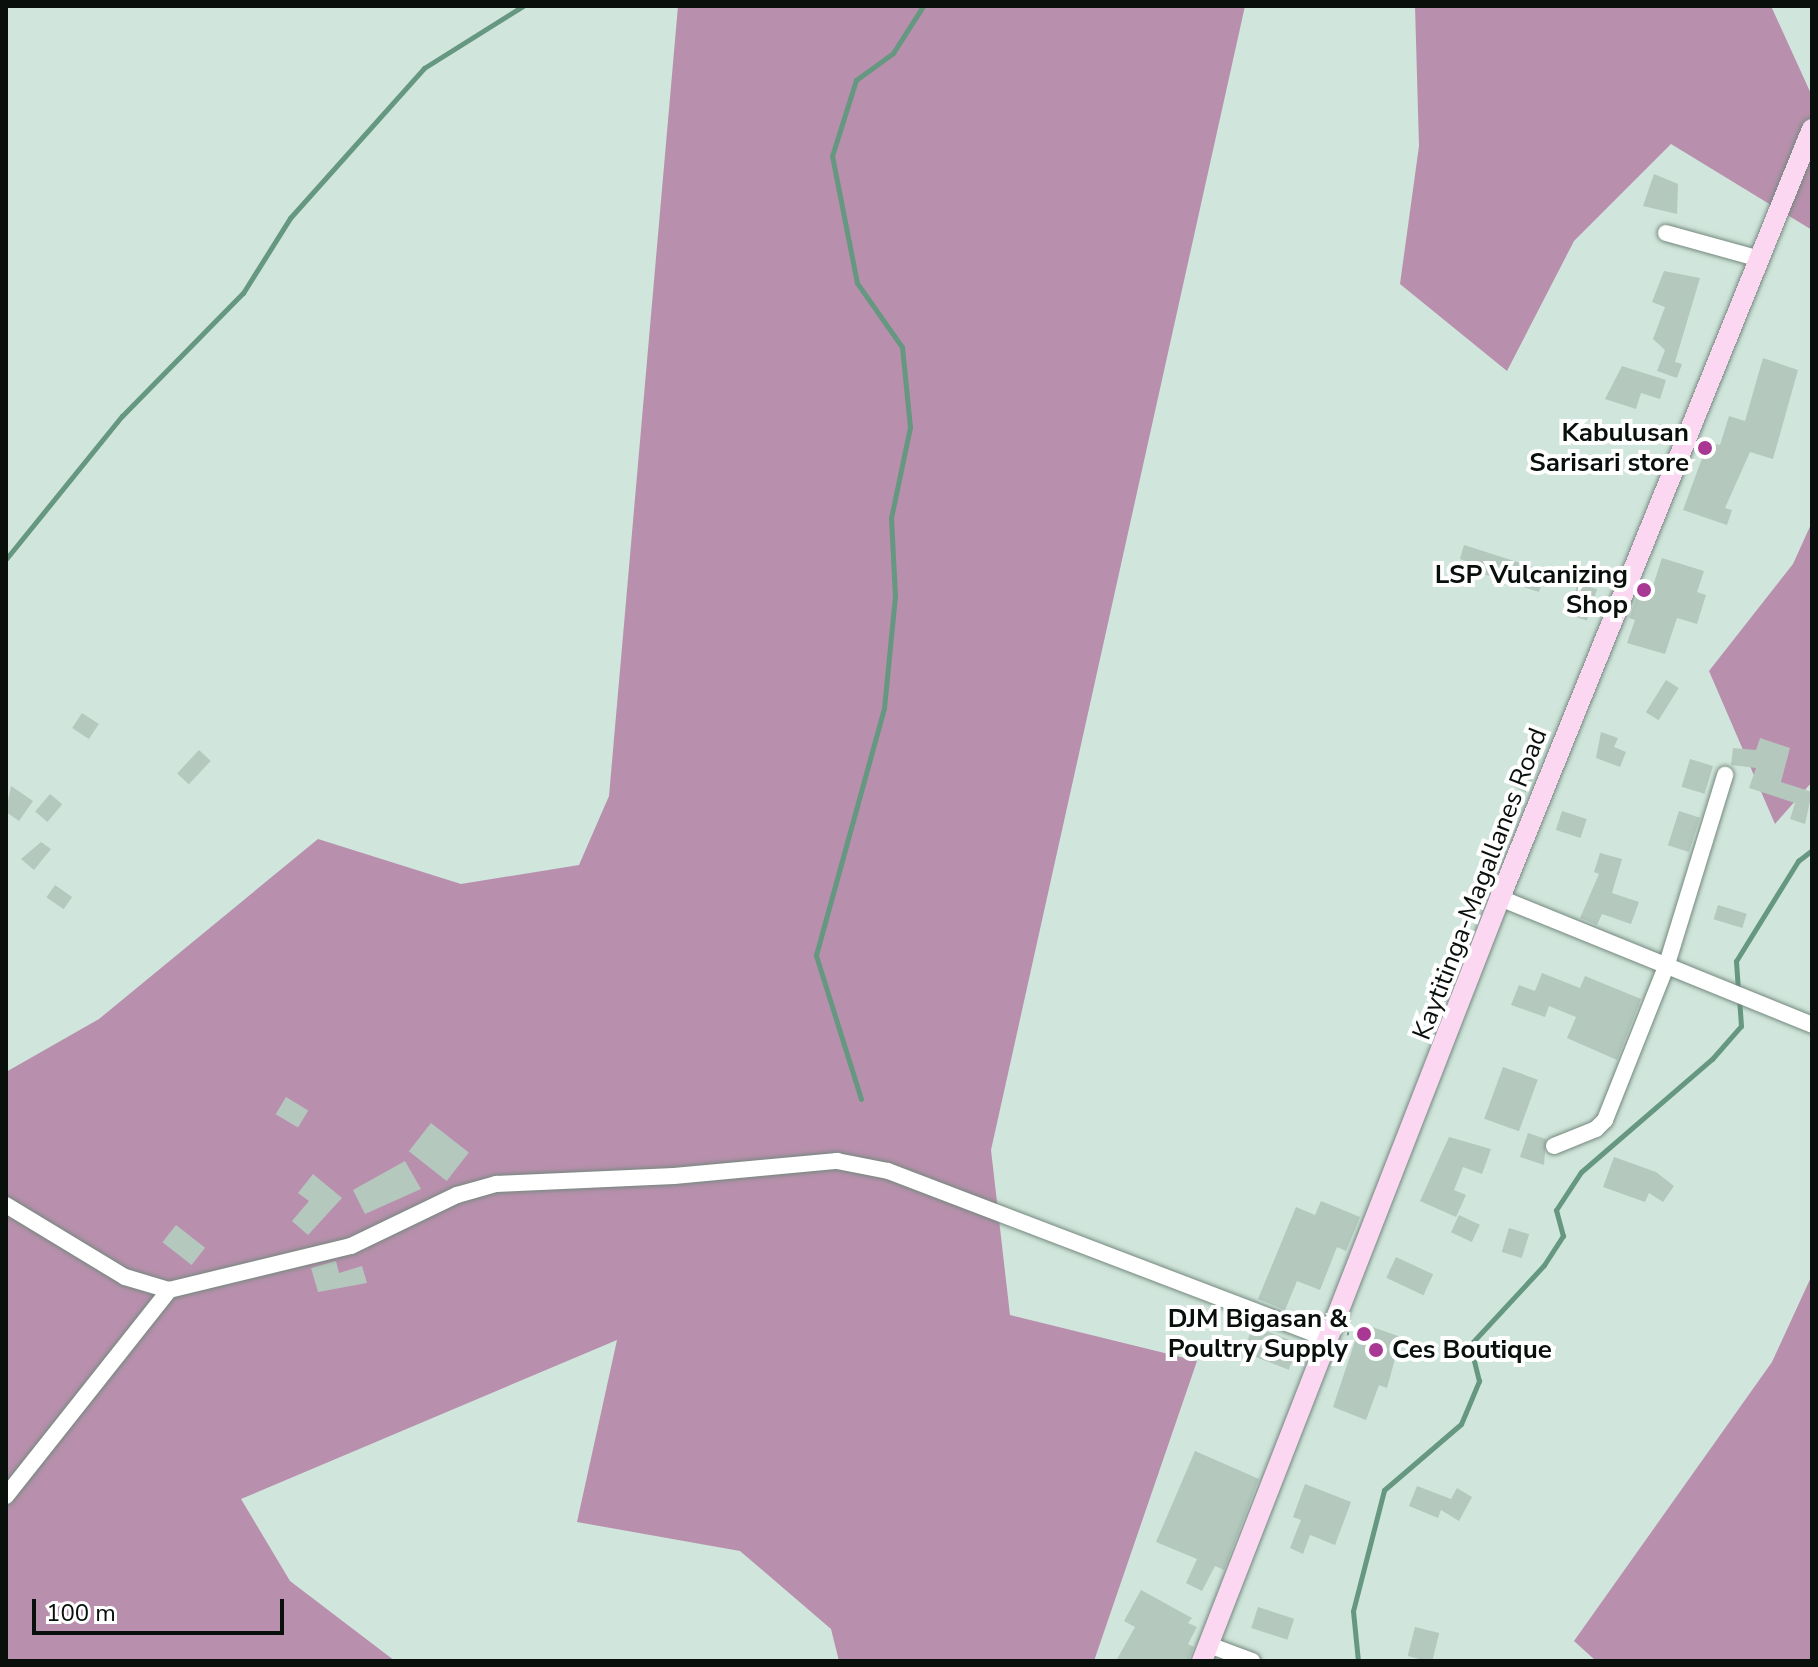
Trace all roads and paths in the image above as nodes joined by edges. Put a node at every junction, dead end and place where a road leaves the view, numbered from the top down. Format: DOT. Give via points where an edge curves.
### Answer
graph roads {
  1 [pos="1812,129"];
  2 [pos="1666,233"];
  3 [pos="1760,259"];
  4 [pos="1725,775"];
  5 [pos="1500,898"];
  6 [pos="1667,964"];
  7 [pos="1812,1025"];
  8 [pos="1554,1146"];
  9 [pos="6,1205"];
  10 [pos="169,1290"];
  11 [pos="1330,1334"];
  12 [pos="1395,1351"];
  13 [pos="6,1496"];
  14 [pos="1206,1653"];
  15 [pos="1252,1661"];
  1 -- 3 [label="main road, Kaytitinga-Magallanes Road"];
  2 -- 3 [label="street"];
  3 -- 5 [label="main road, Kaytitinga-Magallanes Road"];
  4 -- 6 [label="street"];
  5 -- 6 [label="street"];
  5 -- 11 [label="main road, Kaytitinga-Magallanes Road"];
  6 -- 7 [label="street"];
  6 -- 8 [label="street" via="1605,1120"];
  9 -- 10 [label="street" via="125,1277"];
  10 -- 11 [label="street" via="351,1246 457,1195 496,1184 837,1161 888,1171"];
  10 -- 13 [label="street"];
  11 -- 12 [label="path"];
  11 -- 14 [label="main road, Kaytitinga-Magallanes Road"];
  14 -- 15 [label="street"];
}
